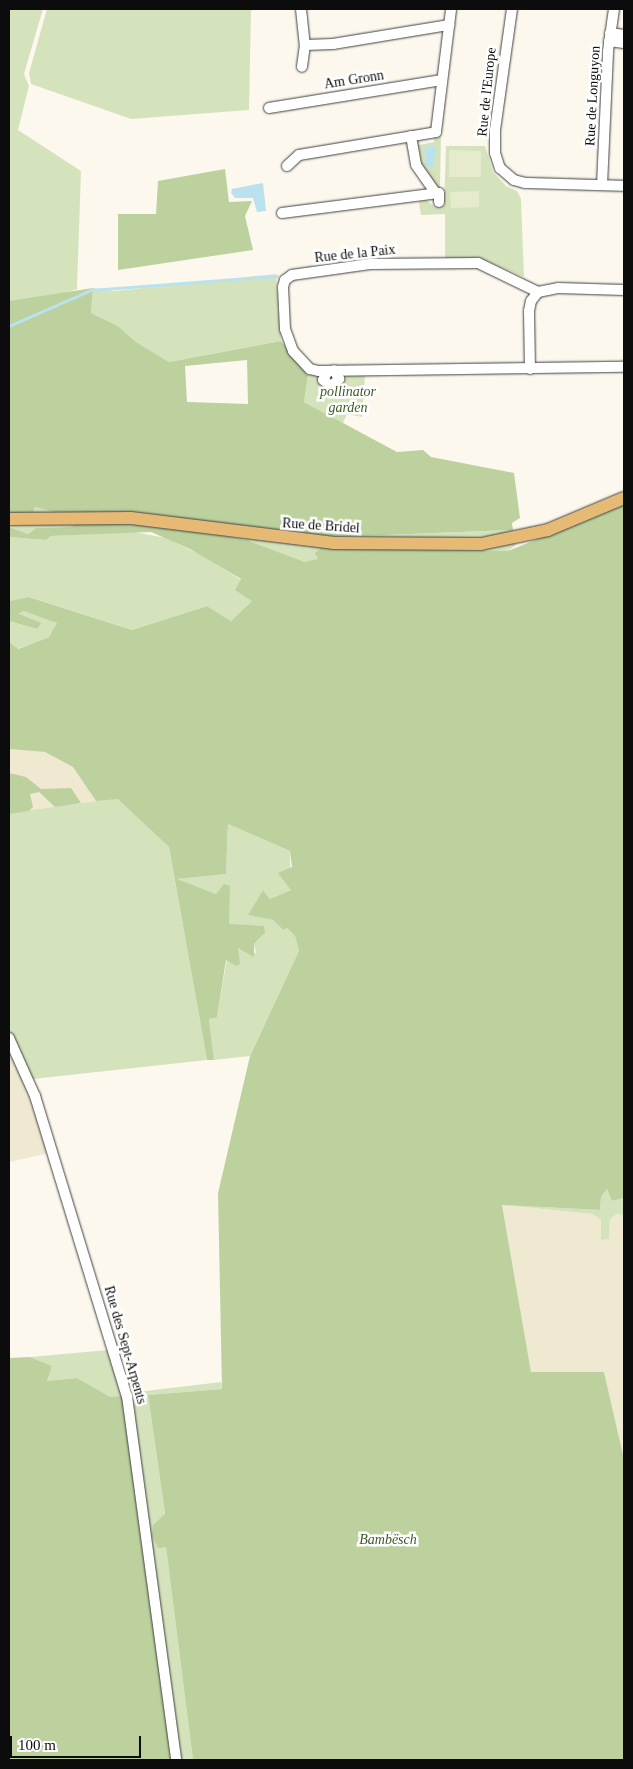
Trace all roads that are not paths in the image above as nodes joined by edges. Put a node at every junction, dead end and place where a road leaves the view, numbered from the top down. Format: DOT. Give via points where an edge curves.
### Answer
graph roads {
  1 [pos="301,9"];
  2 [pos="451,9"];
  3 [pos="512,9"];
  4 [pos="614,9"];
  5 [pos="449,25"];
  6 [pos="624,35"];
  7 [pos="610,37"];
  8 [pos="624,43"];
  9 [pos="305,45"];
  10 [pos="302,67"];
  11 [pos="442,80"];
  12 [pos="269,108"];
  13 [pos="411,136"];
  14 [pos="287,166"];
  15 [pos="602,185"];
  16 [pos="624,186"];
  17 [pos="282,213"];
  18 [pos="624,290"];
  19 [pos="538,292"];
  20 [pos="624,367"];
  21 [pos="530,369"];
  22 [pos="624,498"];
  23 [pos="9,519"];
  24 [pos="9,1038"];
  25 [pos="176,1760"];
  1 -- 9 [label="street"];
  2 -- 5 [label="street"];
  3 -- 15 [label="street, Rue de l'Europe" via="495,130 500,168 514,180 525,183"];
  4 -- 7 [label="street, Rue de Longuyon"];
  5 -- 9 [label="street" via="333,44"];
  5 -- 11 [label="street"];
  6 -- 7 [label="street"];
  7 -- 8 [label="street"];
  7 -- 15 [label="street, Rue de Longuyon"];
  9 -- 10 [label="street"];
  11 -- 12 [label="street, Am Gronn"];
  11 -- 13 [label="street" via="436,132"];
  13 -- 14 [label="street" via="299,155"];
  13 -- 17 [label="street" via="416,165 438,198"];
  15 -- 16 [label="street, Rue de l'Europe"];
  18 -- 19 [label="street" via="558,288"];
  19 -- 21 [label="street" via="529,311"];
  19 -- 21 [label="street, Rue de la Paix" via="478,263 378,264 292,275 285,280 283,287 288,340 310,369"];
  20 -- 21 [label="street, Rue de la Paix"];
  22 -- 23 [label="main road, Rue de Bridel" via="548,530 481,544 334,543 131,518"];
  24 -- 25 [label="street, Rue des Sept-Arpents" via="35,1096 127,1396"];
}
